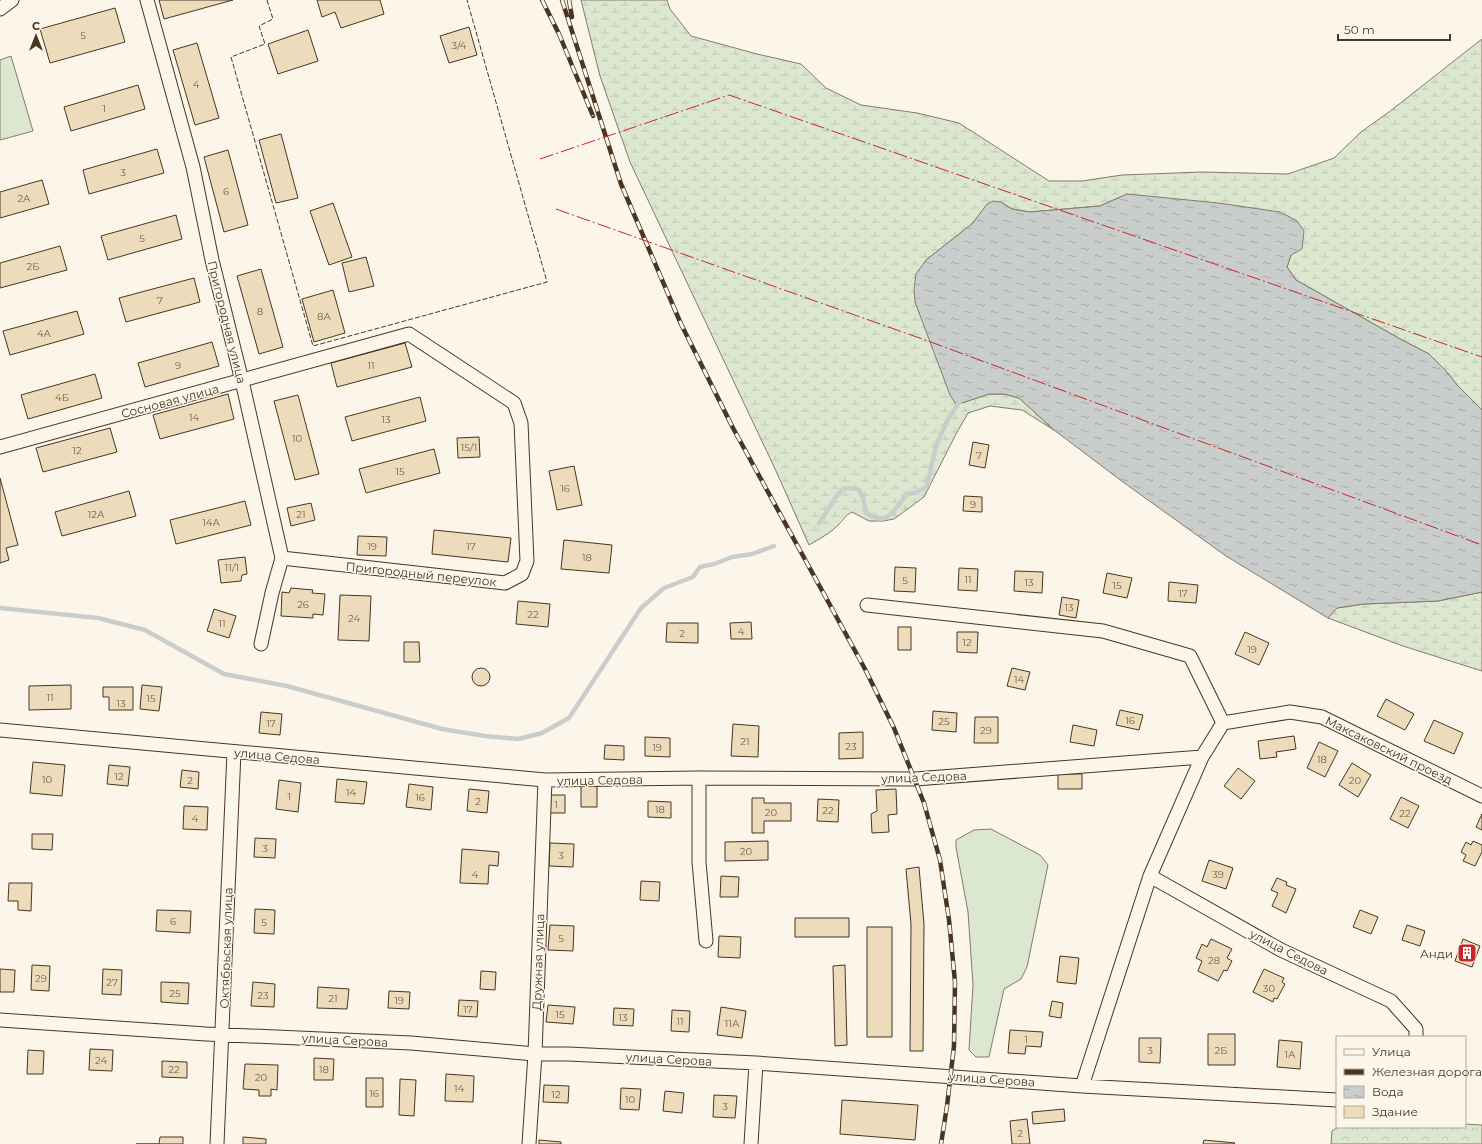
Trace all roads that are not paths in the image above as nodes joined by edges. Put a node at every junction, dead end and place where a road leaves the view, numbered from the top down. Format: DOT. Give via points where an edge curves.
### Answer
graph roads {
  1 [pos="12,0"];
  2 [pos="147,0"];
  3 [pos="0,9"];
  4 [pos="409,334"];
  5 [pos="242,381"];
  6 [pos="0,447"];
  7 [pos="282,558"];
  8 [pos="867,605"];
  9 [pos="261,644"];
  10 [pos="1223,723"];
  11 [pos="0,730"];
  12 [pos="234,752"];
  13 [pos="1202,757"];
  14 [pos="699,778"];
  15 [pos="545,780"];
  16 [pos="1482,796"];
  17 [pos="1150,876"];
  18 [pos="706,941"];
  19 [pos="0,1020"];
  20 [pos="222,1034"];
  21 [pos="1416,1036"];
  22 [pos="535,1054"];
  23 [pos="756,1064"];
  24 [pos="1082,1086"];
  25 [pos="1336,1100"];
  26 [pos="217,1144"];
  27 [pos="529,1144"];
  28 [pos="751,1144"];
  1 -- 3 [label="street"];
  2 -- 5 [label="street, Пригородная улица" via="192,167"];
  4 -- 5 [label="street, Сосновая улица"];
  4 -- 7 [label="street, Пригородный переулок" via="514,403 522,423 527,561 522,574 505,583"];
  5 -- 6 [label="street, Сосновая улица"];
  5 -- 7 [label="street, Пригородная улица"];
  7 -- 9 [label="street, Пригородная улица"];
  8 -- 10 [label="street" via="1103,631 1190,656"];
  10 -- 13 [label="street"];
  10 -- 16 [label="street, Максаковский проезд" via="1290,712 1322,717"];
  11 -- 12 [label="street, улица Седова"];
  12 -- 15 [label="street, улица Седова"];
  12 -- 20 [label="street, Октябрьская улица"];
  13 -- 14 [label="street, улица Седова" via="915,780"];
  13 -- 17 [label="street"];
  14 -- 15 [label="street, улица Седова"];
  14 -- 18 [label="street" via="699,862"];
  15 -- 22 [label="street, Дружная улица"];
  17 -- 21 [label="street, улица Седова" via="1281,950 1391,1001 1416,1028"];
  17 -- 24 [label="street"];
  19 -- 20 [label="street, улица Серова"];
  20 -- 22 [label="street, улица Серова" via="411,1043"];
  20 -- 26 [label="street, Октябрьская улица"];
  22 -- 23 [label="street, улица Серова"];
  22 -- 27 [label="street, Дружная улица"];
  23 -- 24 [label="street, улица Серова"];
  23 -- 28 [label="street"];
  24 -- 25 [label="street, улица Серова"];
}
